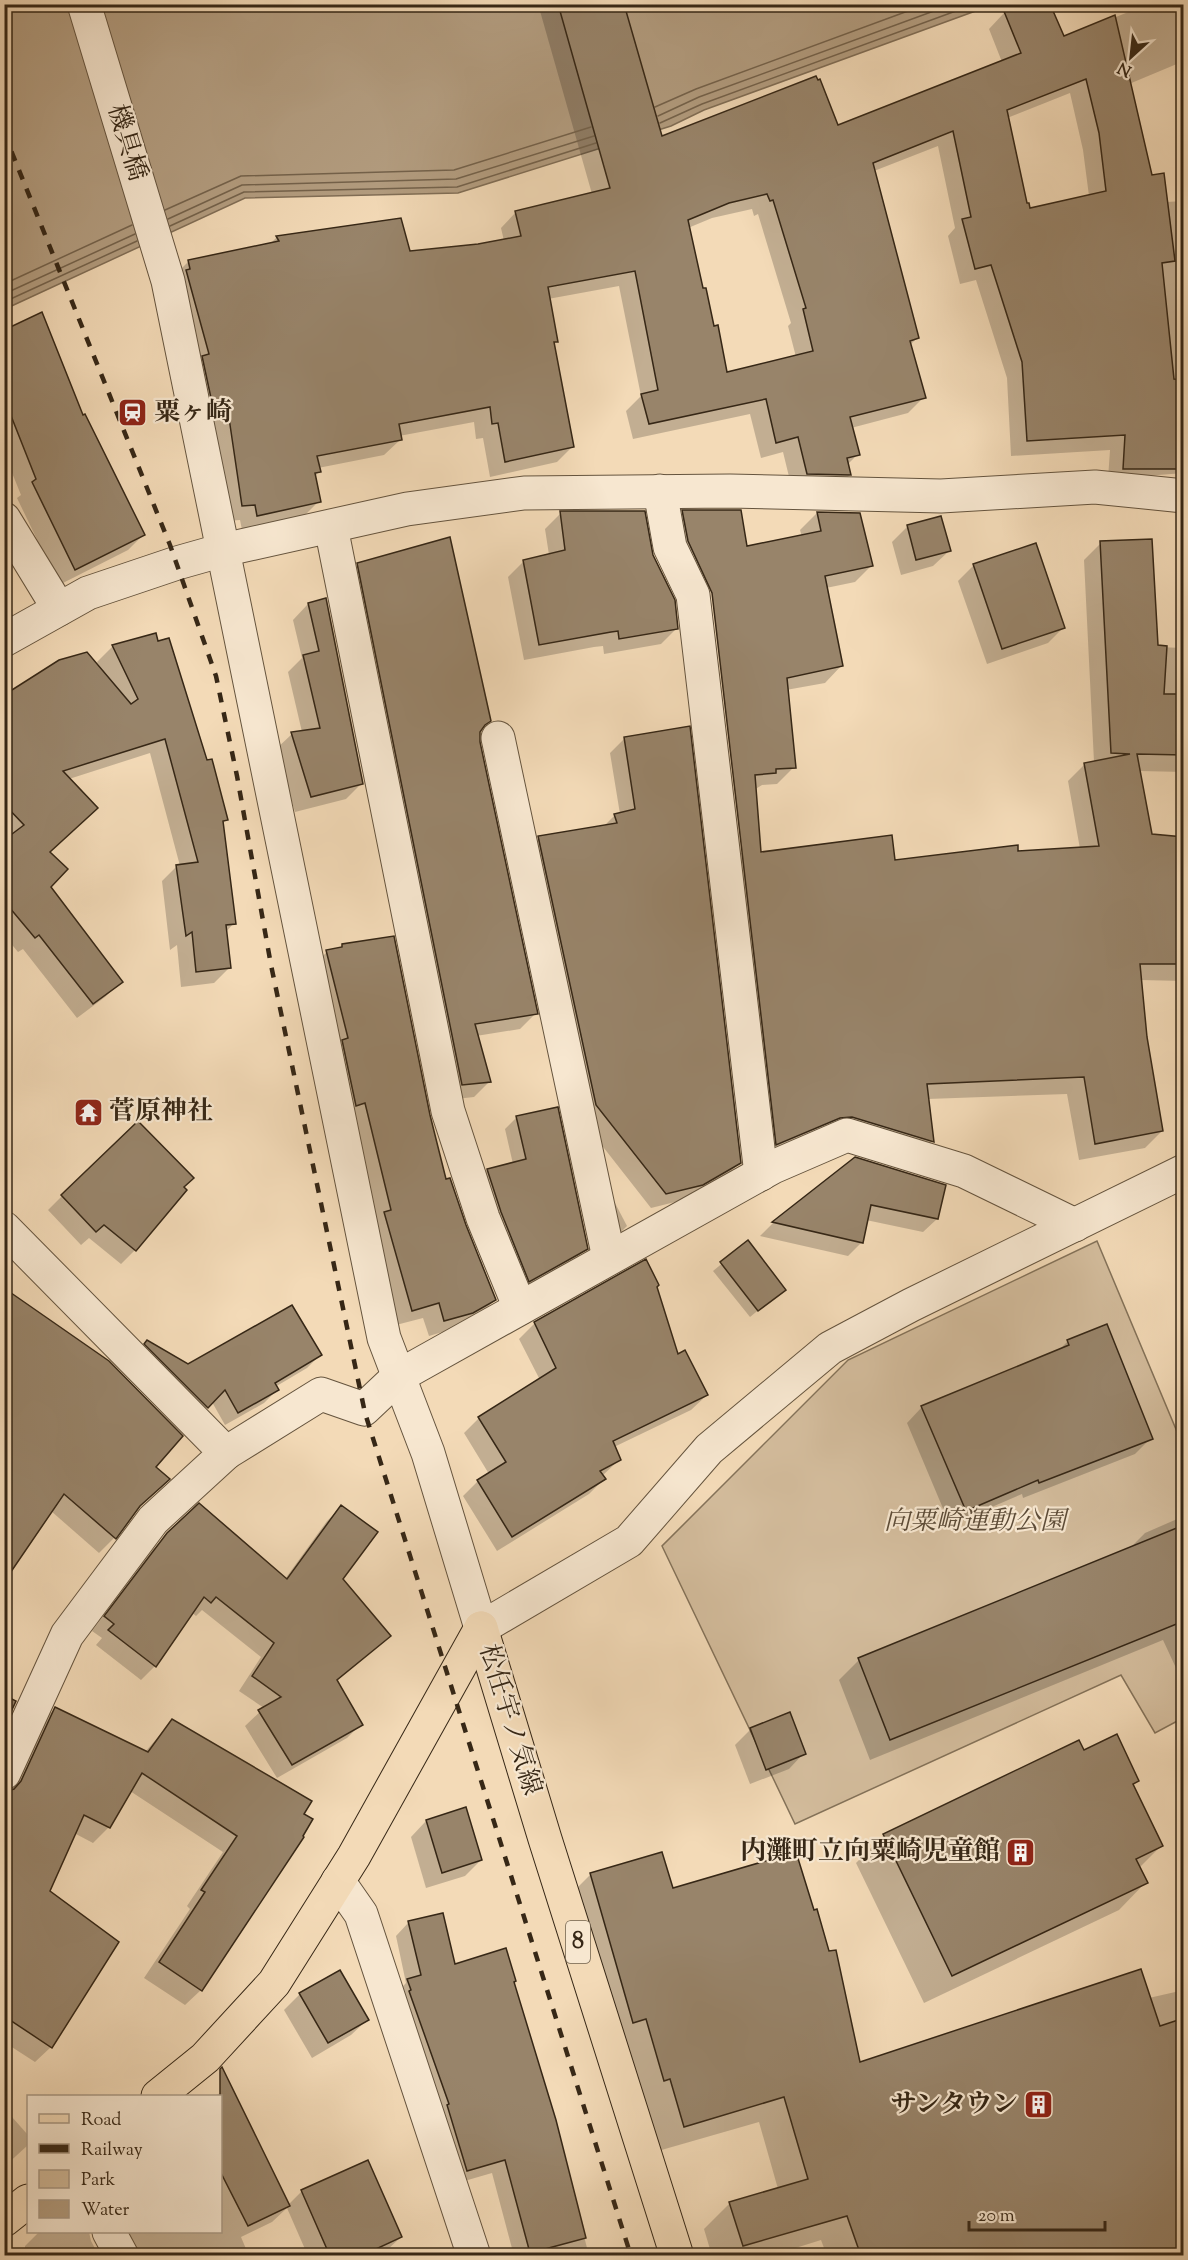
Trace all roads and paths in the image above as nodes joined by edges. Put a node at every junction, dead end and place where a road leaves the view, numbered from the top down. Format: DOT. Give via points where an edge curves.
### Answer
graph roads {
  1 [pos="84,4"];
  2 [pos="660,491"];
  3 [pos="1184,496"];
  4 [pos="4,519"];
  5 [pos="331,527"];
  6 [pos="223,550"];
  7 [pos="59,609"];
  8 [pos="4,640"];
  9 [pos="498,738"];
  10 [pos="1184,1172"];
  11 [pos="761,1174"];
  12 [pos="1075,1225"];
  13 [pos="4,1228"];
  14 [pos="609,1258"];
  15 [pos="520,1308"];
  16 [pos="399,1376"];
  17 [pos="226,1453"];
  18 [pos="481,1628"];
  19 [pos="4,1773"];
  20 [pos="338,1881"];
  21 [pos="160,2095"];
  22 [pos="27,2202"];
  23 [pos="4,2220"];
  24 [pos="110,2233"];
  25 [pos="122,2256"];
  26 [pos="474,2256"];
  27 [pos="677,2256"];
  1 -- 6 [label="street, 機具橋" via="168,281"];
  2 -- 3 [label="street" via="941,496 1095,487"];
  2 -- 5 [label="street" via="524,493 407,510"];
  2 -- 11 [label="street" via="670,547 693,595"];
  4 -- 7 [label="street"];
  5 -- 6 [label="street"];
  5 -- 15 [label="street" via="448,1111 483,1218"];
  6 -- 7 [label="street" via="88,593"];
  6 -- 16 [label="street, 機具橋" via="384,1338"];
  7 -- 8 [label="street"];
  9 -- 14 [label="street"];
  10 -- 12 [label="street"];
  11 -- 12 [label="street" via="847,1135 964,1171"];
  11 -- 14 [label="street"];
  12 -- 18 [label="street" via="830,1348 709,1449 629,1541"];
  13 -- 17 [label="street"];
  14 -- 15 [label="street"];
  15 -- 16 [label="street"];
  16 -- 17 [label="street" via="364,1409 321,1394"];
  16 -- 18 [label="street, 機具橋" via="429,1453"];
  17 -- 19 [label="street" via="153,1520 67,1635"];
  18 -- 20 [label="main road, 松任宇ノ気線"];
  18 -- 27 [label="main road, 松任宇ノ気線 / 8"];
  20 -- 21 [label="main road, 松任宇ノ気線" via="274,1983 205,2058"];
  20 -- 26 [label="street" via="361,1914"];
  22 -- 23 [label="main road"];
  24 -- 25 [label="street"];
}
